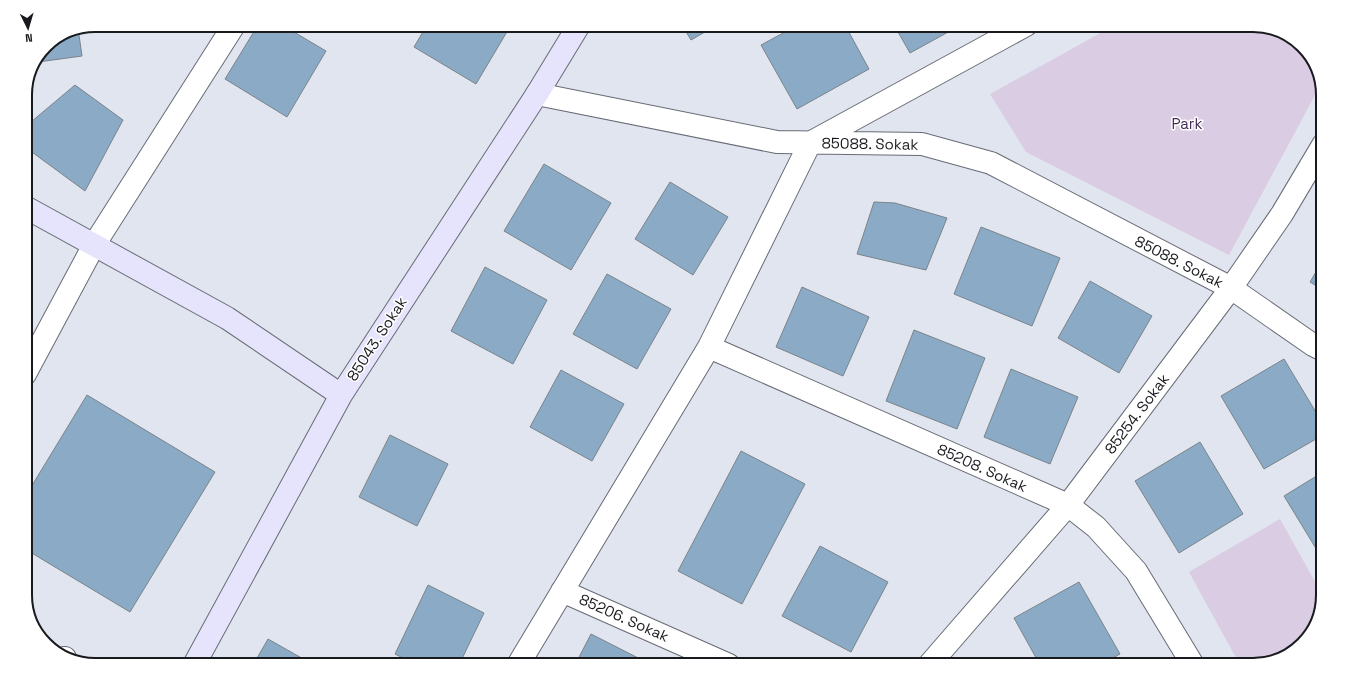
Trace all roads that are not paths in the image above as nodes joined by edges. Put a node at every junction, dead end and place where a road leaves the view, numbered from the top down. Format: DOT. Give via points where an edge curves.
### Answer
graph roads {
  1 [pos="230,32"];
  2 [pos="575,32"];
  3 [pos="1013,32"];
  4 [pos="537,94"];
  5 [pos="810,143"];
  6 [pos="1316,158"];
  7 [pos="32,211"];
  8 [pos="94,245"];
  9 [pos="1231,288"];
  10 [pos="709,347"];
  11 [pos="1316,349"];
  12 [pos="32,361"];
  13 [pos="341,395"];
  14 [pos="1068,505"];
  15 [pos="562,591"];
  16 [pos="198,658"];
  17 [pos="522,658"];
  18 [pos="713,658"];
  19 [pos="935,658"];
  20 [pos="1189,658"];
  1 -- 8 [label="street"];
  2 -- 4 [label="street, 85043. Sokak"];
  3 -- 5 [label="street"];
  4 -- 5 [label="street, 85088. Sokak" via="777,142"];
  4 -- 13 [label="street, 85043. Sokak"];
  5 -- 9 [label="street, 85088. Sokak" via="922,144 991,163"];
  5 -- 10 [label="street"];
  6 -- 9 [label="street, 85254. Sokak" via="1282,214"];
  7 -- 8 [label="street"];
  8 -- 12 [label="street"];
  8 -- 13 [label="street" via="228,318"];
  9 -- 11 [label="street, 85088. Sokak"];
  9 -- 14 [label="street, 85254. Sokak"];
  10 -- 14 [label="street, 85208. Sokak"];
  10 -- 15 [label="street"];
  13 -- 16 [label="street, 85043. Sokak"];
  14 -- 19 [label="street, 85254. Sokak"];
  14 -- 20 [label="street, 85208. Sokak" via="1096,527 1136,571"];
  15 -- 17 [label="street"];
  15 -- 18 [label="street, 85206. Sokak"];
}
